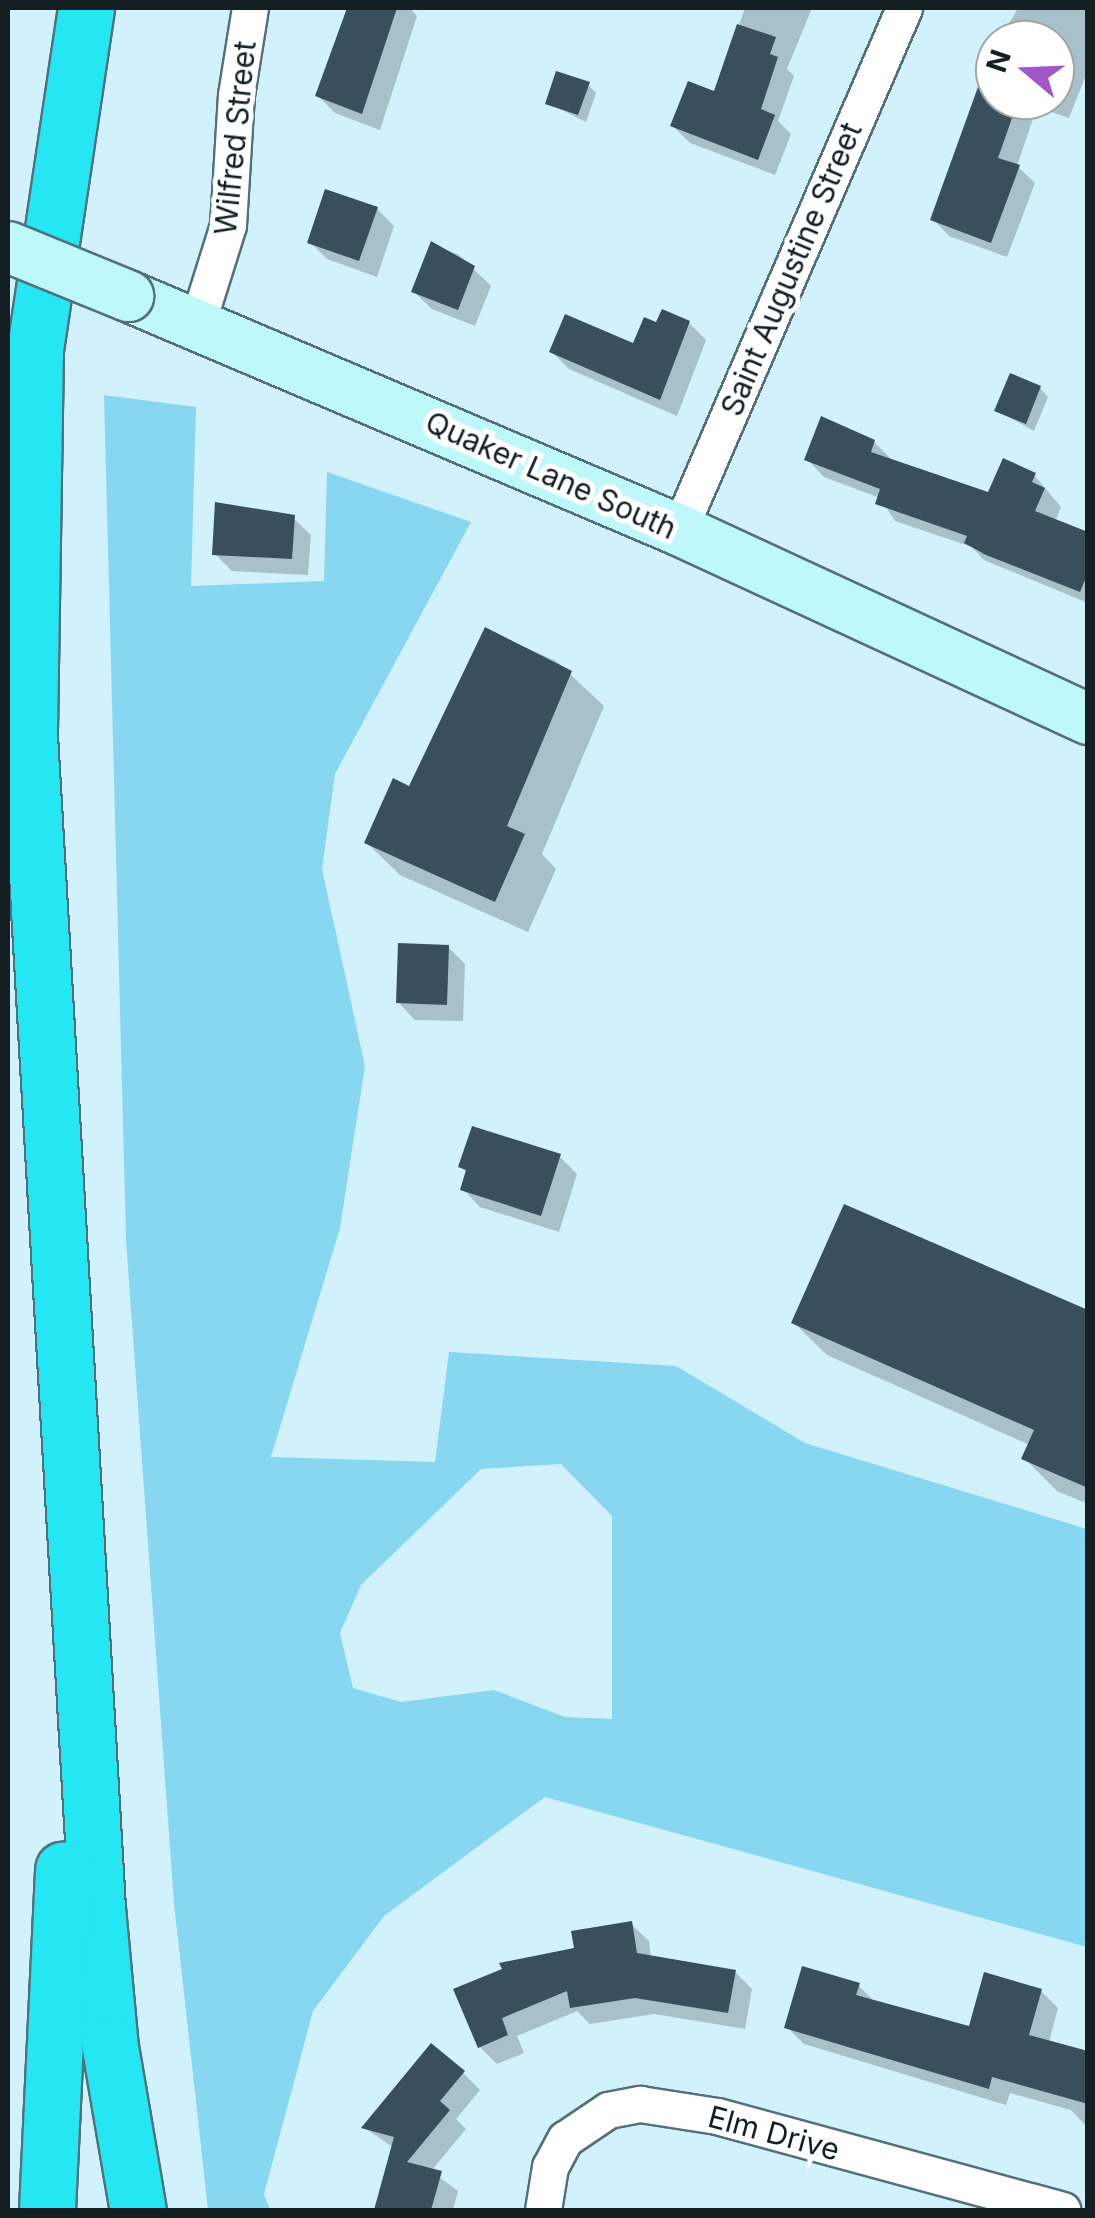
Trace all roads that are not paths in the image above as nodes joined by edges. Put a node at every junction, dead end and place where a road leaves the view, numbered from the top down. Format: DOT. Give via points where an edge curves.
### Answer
graph roads {
  1 [pos="86,8"];
  2 [pos="250,8"];
  3 [pos="904,8"];
  4 [pos="8,248"];
  5 [pos="197,324"];
  6 [pos="679,530"];
  7 [pos="1088,718"];
  8 [pos="80,1620"];
  9 [pos="47,2210"];
  10 [pos="138,2210"];
  11 [pos="543,2210"];
  12 [pos="1062,2210"];
  1 -- 8 [label="highway" via="35,349 28,590 33,836"];
  2 -- 5 [label="street, Wilfred Street" via="236,96 228,225"];
  3 -- 6 [label="street, Saint Augustine Street"];
  4 -- 5 [label="main road, Quaker Lane South, bridge"];
  5 -- 6 [label="main road, Quaker Lane South"];
  6 -- 7 [label="main road, Quaker Lane South"];
  8 -- 9 [label="highway"];
  8 -- 10 [label="highway" via="101,1960"];
  11 -- 12 [label="street, Elm Drive" via="550,2167 566,2139 608,2110 640,2104 717,2116"];
}
